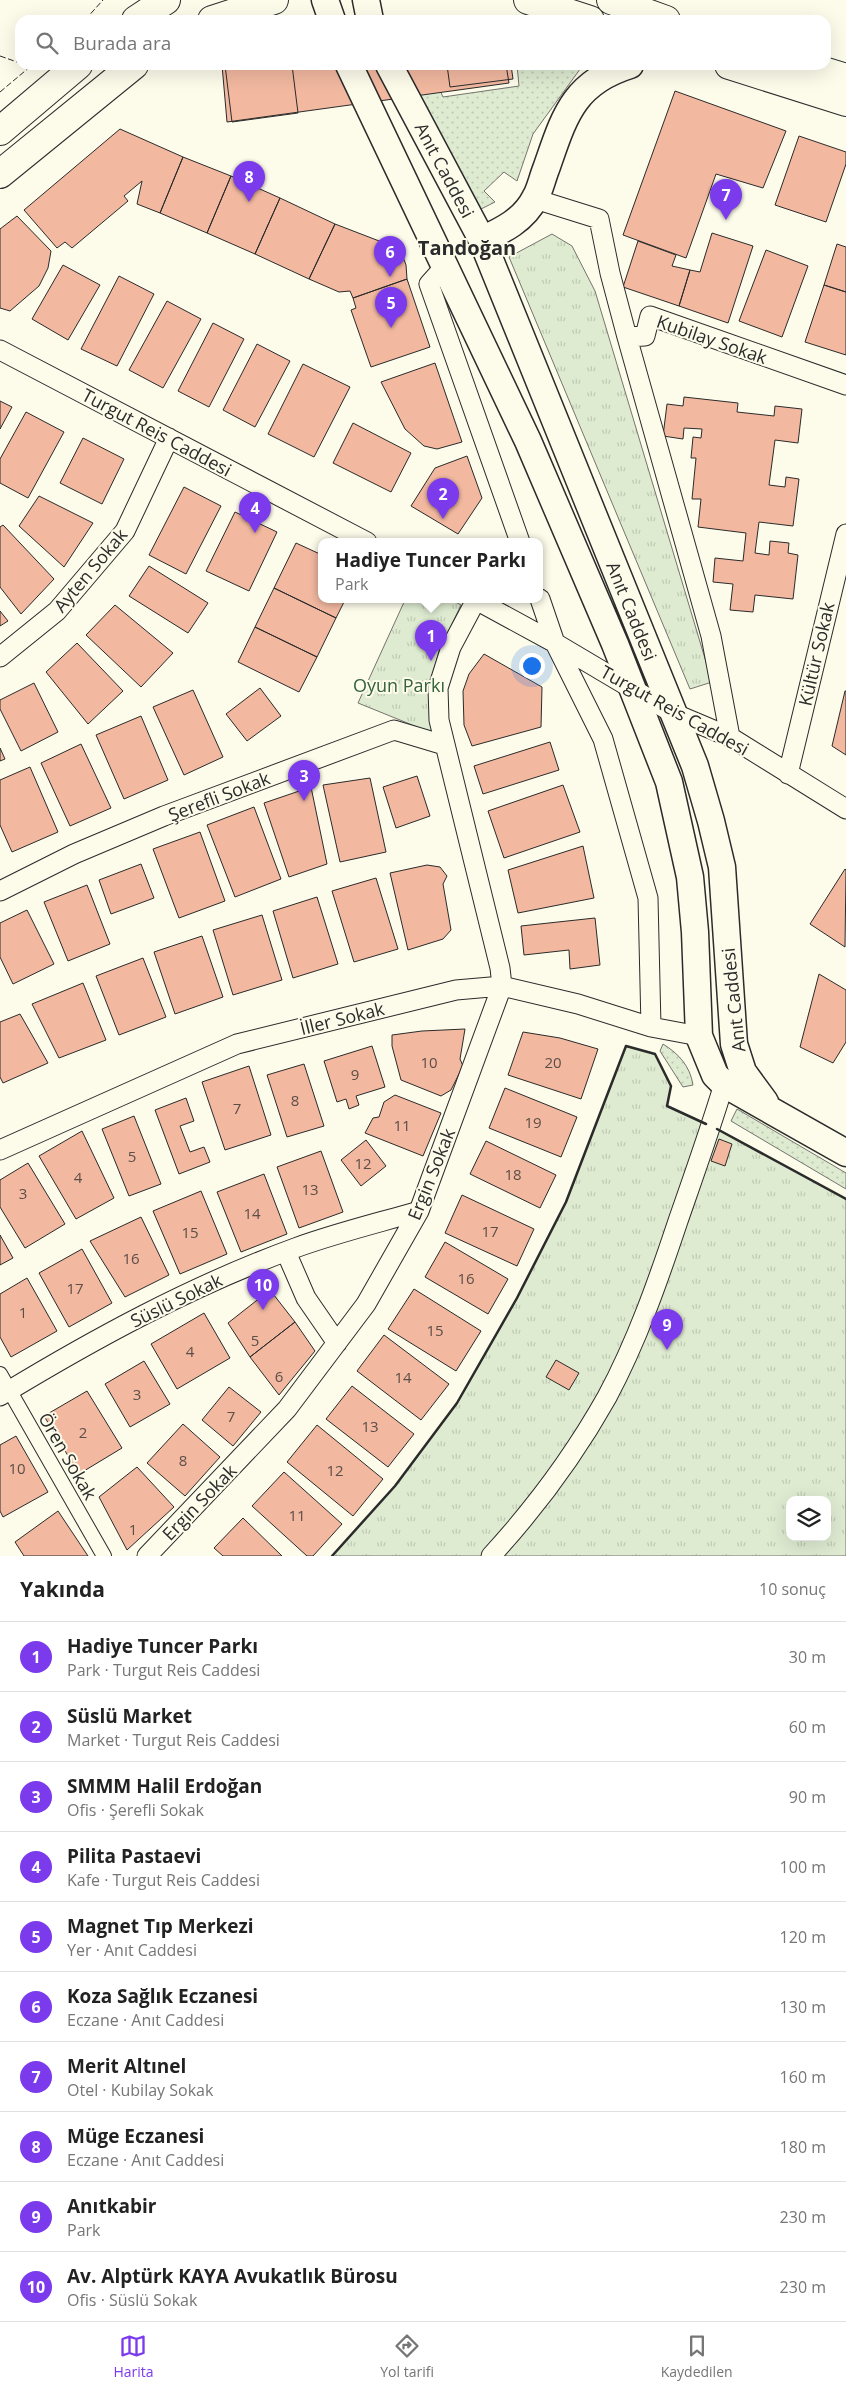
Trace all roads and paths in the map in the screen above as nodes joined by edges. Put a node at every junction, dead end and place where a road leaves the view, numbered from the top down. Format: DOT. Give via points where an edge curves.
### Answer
graph roads {
  1 [pos="134,0"];
  2 [pos="166,0"];
  3 [pos="274,0"];
  4 [pos="325,0"];
  5 [pos="366,0"];
  6 [pos="528,0"];
  7 [pos="611,0"];
  8 [pos="122,15"];
  9 [pos="144,15"];
  10 [pos="228,15"];
  11 [pos="330,15"];
  12 [pos="369,15"];
  13 [pos="574,15"];
  14 [pos="652,15"];
  15 [pos="72,70"];
  16 [pos="128,70"];
  17 [pos="351,70"];
  18 [pos="392,70"];
  19 [pos="618,70"];
  20 [pos="745,70"];
  21 [pos="820,70"];
  22 [pos="846,78"];
  23 [pos="846,102"];
  24 [pos="0,132"];
  25 [pos="0,174"];
  26 [pos="535,199"];
  27 [pos="482,240"];
  28 [pos="446,265"];
  29 [pos="627,337"];
  30 [pos="0,350"];
  31 [pos="846,385"];
  32 [pos="169,438"];
  33 [pos="846,534"];
  34 [pos="359,538"];
  35 [pos="519,538"];
  36 [pos="840,585"];
  37 [pos="474,603"];
  38 [pos="482,603"];
  39 [pos="541,603"];
  40 [pos="555,643"];
  41 [pos="0,658"];
  42 [pos="634,690"];
  43 [pos="673,713"];
  44 [pos="730,738"];
  45 [pos="444,745"];
  46 [pos="788,774"];
  47 [pos="846,810"];
  48 [pos="0,890"];
  49 [pos="502,986"];
  50 [pos="651,1027"];
  51 [pos="699,1036"];
  52 [pos="734,1044"];
  53 [pos="724,1084"];
  54 [pos="772,1110"];
  55 [pos="0,1150"];
  56 [pos="846,1153"];
  57 [pos="419,1211"];
  58 [pos="286,1252"];
  59 [pos="336,1343"];
  60 [pos="0,1374"];
  61 [pos="5,1393"];
  62 [pos="104,1556"];
  63 [pos="147,1556"];
  64 [pos="491,1556"];
  1 -- 8 [label="main road"];
  2 -- 9 [label="main road"];
  3 -- 10 [label="main road"];
  4 -- 11 [label="main road"];
  5 -- 12 [label="main road"];
  6 -- 13 [label="main road"];
  7 -- 14 [label="main road"];
  15 -- 24 [label="main road"];
  16 -- 25 [label="main road"];
  17 -- 28 [label="main road, Anıt Caddesi"];
  18 -- 27 [label="main road, Anıt Caddesi"];
  19 -- 26 [label="main road" via="594,80 577,96 563,122"];
  20 -- 23 [label="main road"];
  21 -- 22 [label="main road"];
  26 -- 27 [label="main road" via="511,227"];
  26 -- 29 [label="street" via="599,219"];
  27 -- 43 [label="main road, Anıt Caddesi"];
  28 -- 35 [label="street" via="429,284"];
  28 -- 42 [label="main road, Anıt Caddesi" via="528,441"];
  29 -- 31 [label="street, Kubilay Sokak" via="645,336 650,316"];
  29 -- 44 [label="street" via="711,636"];
  30 -- 32 [label="street, Turgut Reis Caddesi"];
  32 -- 34 [label="street, Turgut Reis Caddesi"];
  32 -- 41 [label="street, Ayten Sokak" via="125,531 56,611"];
  33 -- 36 [label="street, Kültür Sokak"];
  36 -- 46 [label="street, Kültür Sokak"];
  37 -- 45 [label="street, Ergin Sokak" via="451,647 438,688"];
  38 -- 40 [label="street, Turgut Reis Caddesi"];
  39 -- 40 [label="street"];
  40 -- 42 [label="street, Turgut Reis Caddesi"];
  40 -- 50 [label="street" via="602,739 648,898"];
  42 -- 43 [label="street, Turgut Reis Caddesi"];
  42 -- 51 [label="main road, Anıt Caddesi" via="669,782 690,877"];
  43 -- 44 [label="street, Turgut Reis Caddesi"];
  43 -- 52 [label="main road, Anıt Caddesi" via="695,766 722,867"];
  44 -- 46 [label="street, Turgut Reis Caddesi"];
  45 -- 48 [label="street, Şerefli Sokak" via="394,730 164,816"];
  45 -- 49 [label="street, Ergin Sokak"];
  46 -- 47 [label="street, Turgut Reis Caddesi"];
  49 -- 50 [label="street, İller Sokak" via="578,1004"];
  49 -- 55 [label="street, İller Sokak" via="456,990 237,1044"];
  49 -- 57 [label="street, Ergin Sokak"];
  50 -- 51 [label="street, İller Sokak"];
  51 -- 53 [label="main road, Anıt Caddesi" via="715,1075"];
  52 -- 53 [label="main road"];
  52 -- 54 [label="main road, Anıt Caddesi" via="743,1072"];
  53 -- 54 [label="main road, Anıt Caddesi"];
  53 -- 64 [label="street" via="665,1261 628,1355 590,1425 556,1476"];
  54 -- 56 [label="main road"];
  57 -- 58 [label="street, Süslü Sokak"];
  57 -- 59 [label="street, Ergin Sokak" via="366,1304"];
  58 -- 59 [label="street" via="306,1298"];
  58 -- 61 [label="street, Süslü Sokak" via="197,1288 104,1335"];
  59 -- 63 [label="street, Ergin Sokak" via="288,1409"];
  60 -- 61 [label="street, Ören Sokak"];
  61 -- 62 [label="street, Ören Sokak"];
}
